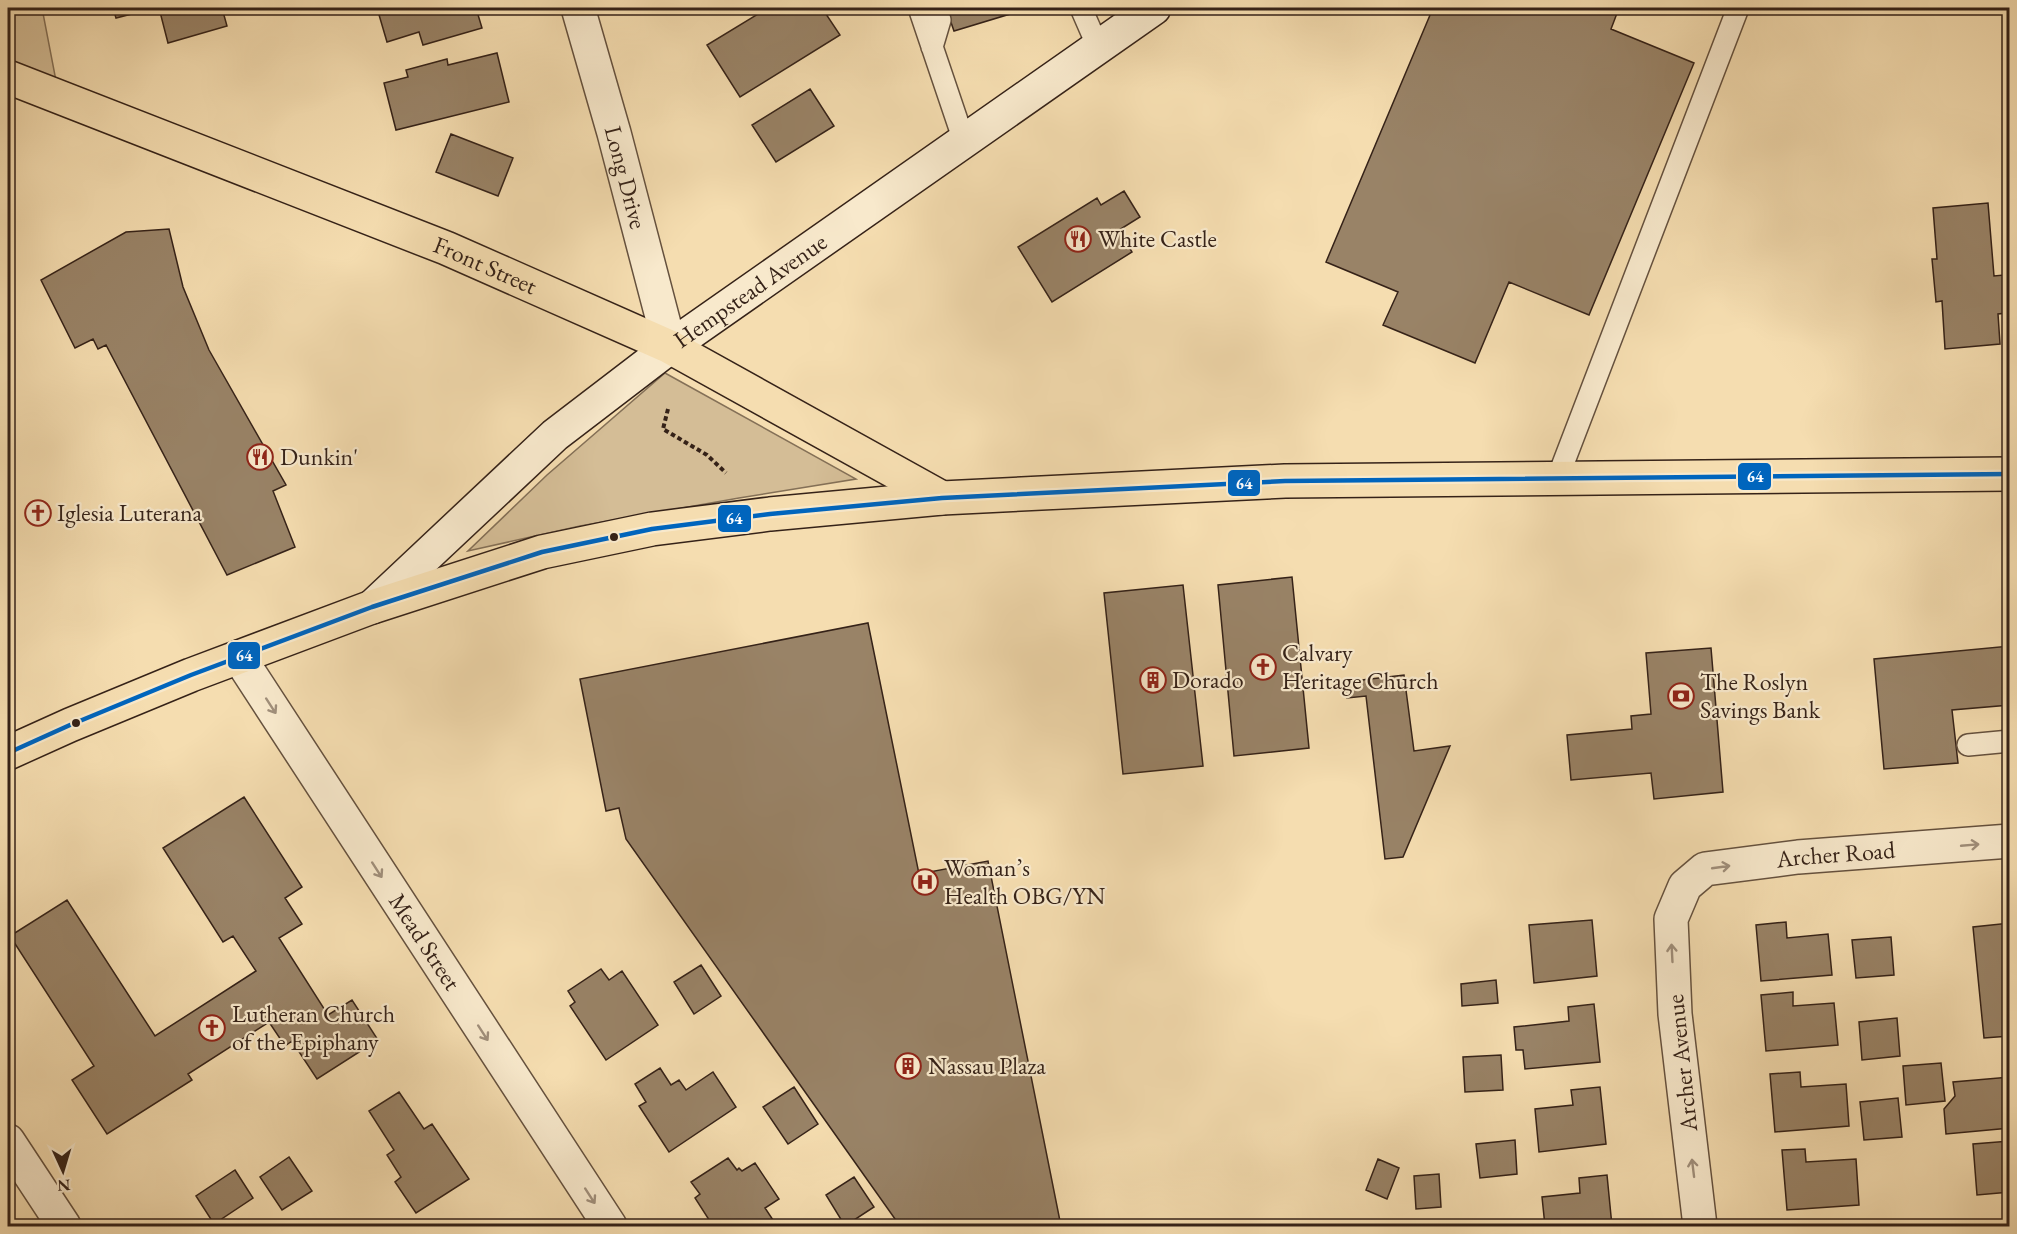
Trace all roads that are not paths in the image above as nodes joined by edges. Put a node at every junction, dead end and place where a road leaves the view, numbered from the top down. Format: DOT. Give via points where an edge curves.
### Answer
graph roads {
  1 [pos="578,8"];
  2 [pos="919,8"];
  3 [pos="936,8"];
  4 [pos="1081,8"];
  5 [pos="1154,8"];
  6 [pos="1738,8"];
  7 [pos="1098,46"];
  8 [pos="932,47"];
  9 [pos="8,77"];
  10 [pos="963,141"];
  11 [pos="670,347"];
  12 [pos="2010,474"];
  13 [pos="1558,477"];
  14 [pos="942,498"];
  15 [pos="372,607"];
  16 [pos="239,657"];
  17 [pos="2010,741"];
  18 [pos="1968,745"];
  19 [pos="8,753"];
  20 [pos="2010,841"];
  21 [pos="1678,901"];
  22 [pos="8,1141"];
  23 [pos="64,1227"];
  24 [pos="610,1227"];
  25 [pos="1700,1227"];
  1 -- 11 [label="street, Long Drive"];
  2 -- 8 [label="lane"];
  3 -- 8 [label="lane" via="940,20"];
  4 -- 7 [label="lane"];
  5 -- 7 [label="street, Hempstead Avenue"];
  6 -- 13 [label="lane"];
  7 -- 10 [label="street, Hempstead Avenue"];
  8 -- 10 [label="lane"];
  9 -- 11 [label="main road, Front Street" via="446,248"];
  10 -- 11 [label="street, Hempstead Avenue"];
  11 -- 14 [label="main road, Front Street"];
  11 -- 15 [label="street, Hempstead Avenue" via="555,435"];
  12 -- 13 [label="main road"];
  13 -- 14 [label="main road" via="1285,481"];
  14 -- 15 [label="main road" via="652,529 542,552"];
  15 -- 16 [label="main road"];
  16 -- 19 [label="main road"];
  16 -- 24 [label="street, Mead Street, one-way"];
  17 -- 18 [label="lane"];
  21 -- 20 [label="street, Archer Road, one-way" via="1685,886 1705,869 1798,857"];
  25 -- 21 [label="street, Archer Avenue, one-way" via="1675,1014 1671,919"];
  22 -- 23 [label="street"];
}
